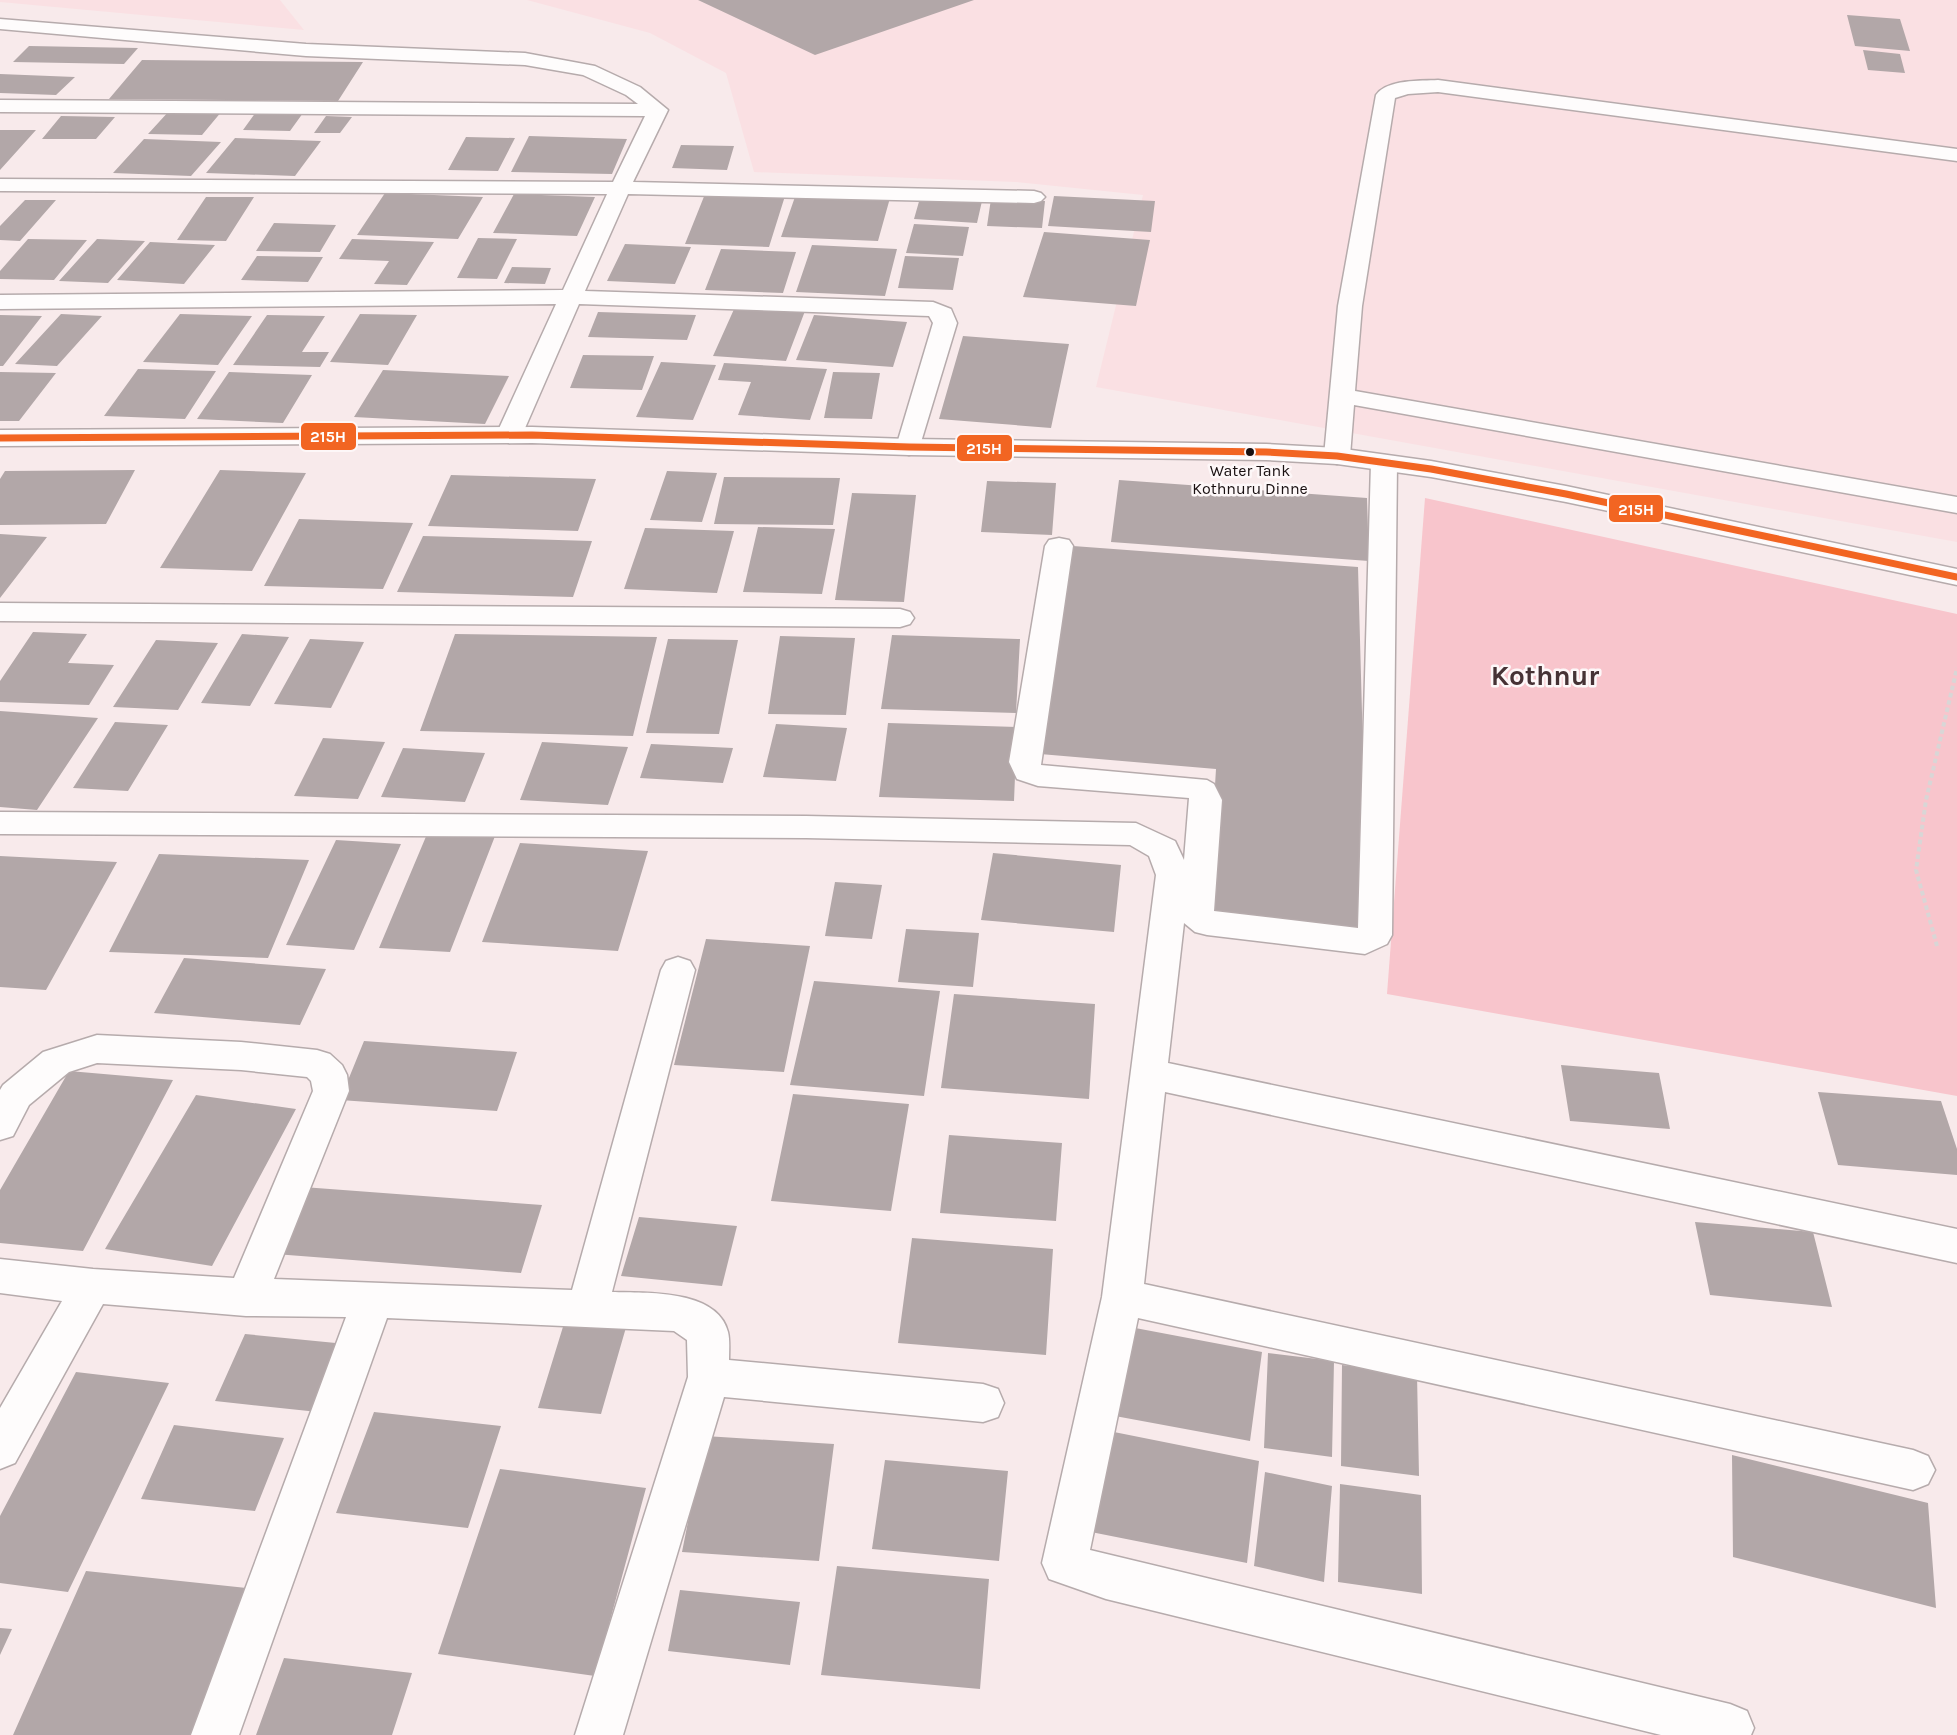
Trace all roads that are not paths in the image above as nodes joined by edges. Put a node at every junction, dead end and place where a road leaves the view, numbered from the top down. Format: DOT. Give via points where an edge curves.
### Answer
graph roads {
  1 [pos="0,24"];
  2 [pos="0,106"];
  3 [pos="658,110"];
  4 [pos="1957,155"];
  5 [pos="0,185"];
  6 [pos="620,188"];
  7 [pos="1034,197"];
  8 [pos="571,297"];
  9 [pos="0,302"];
  10 [pos="1342,396"];
  11 [pos="509,435"];
  12 [pos="0,438"];
  13 [pos="909,447"];
  14 [pos="1337,456"];
  15 [pos="1384,463"];
  16 [pos="1957,505"];
  17 [pos="1059,546"];
  18 [pos="1957,577"];
  19 [pos="0,612"];
  20 [pos="900,618"];
  21 [pos="0,824"];
  22 [pos="678,970"];
  23 [pos="1150,1074"];
  24 [pos="0,1125"];
  25 [pos="1957,1246"];
  26 [pos="0,1276"];
  27 [pos="91,1288"];
  28 [pos="1122,1297"];
  29 [pos="246,1298"];
  30 [pos="374,1300"];
  31 [pos="587,1309"];
  32 [pos="710,1377"];
  33 [pos="983,1403"];
  34 [pos="0,1449"];
  35 [pos="1913,1470"];
  36 [pos="1730,1728"];
  37 [pos="215,1735"];
  38 [pos="599,1735"];
  1 -- 3 [label="street" via="306,50 525,58 588,70 633,91"];
  2 -- 3 [label="street"];
  3 -- 6 [label="street"];
  4 -- 10 [label="street" via="1438,86 1406,88 1386,95 1350,306"];
  5 -- 6 [label="street"];
  6 -- 7 [label="street"];
  6 -- 8 [label="street"];
  8 -- 9 [label="street"];
  8 -- 11 [label="street"];
  8 -- 13 [label="street" via="933,309 943,314 945,323"];
  10 -- 14 [label="street"];
  10 -- 16 [label="street"];
  11 -- 12 [label="street"];
  11 -- 13 [label="street"];
  13 -- 14 [label="street" via="1086,447"];
  14 -- 15 [label="street"];
  15 -- 17 [label="street" via="1375,935 1365,941 1207,923 1198,918 1206,800 1196,788 1028,772 1025,762"];
  15 -- 18 [label="street" via="1566,495"];
  19 -- 20 [label="street"];
  21 -- 23 [label="street" via="806,827 1136,834 1163,849 1173,875"];
  22 -- 31 [label="street"];
  23 -- 25 [label="street"];
  23 -- 28 [label="street"];
  24 -- 29 [label="street" via="16,1095 56,1062 97,1049 317,1064 329,1075 330,1091"];
  26 -- 27 [label="street"];
  27 -- 29 [label="street"];
  27 -- 34 [label="street"];
  28 -- 35 [label="street"];
  28 -- 36 [label="street" via="1065,1563 1106,1577"];
  29 -- 30 [label="street"];
  30 -- 31 [label="street"];
  30 -- 37 [label="street"];
  31 -- 32 [label="street" via="682,1313 707,1332"];
  32 -- 33 [label="street"];
  32 -- 38 [label="street"];
}
